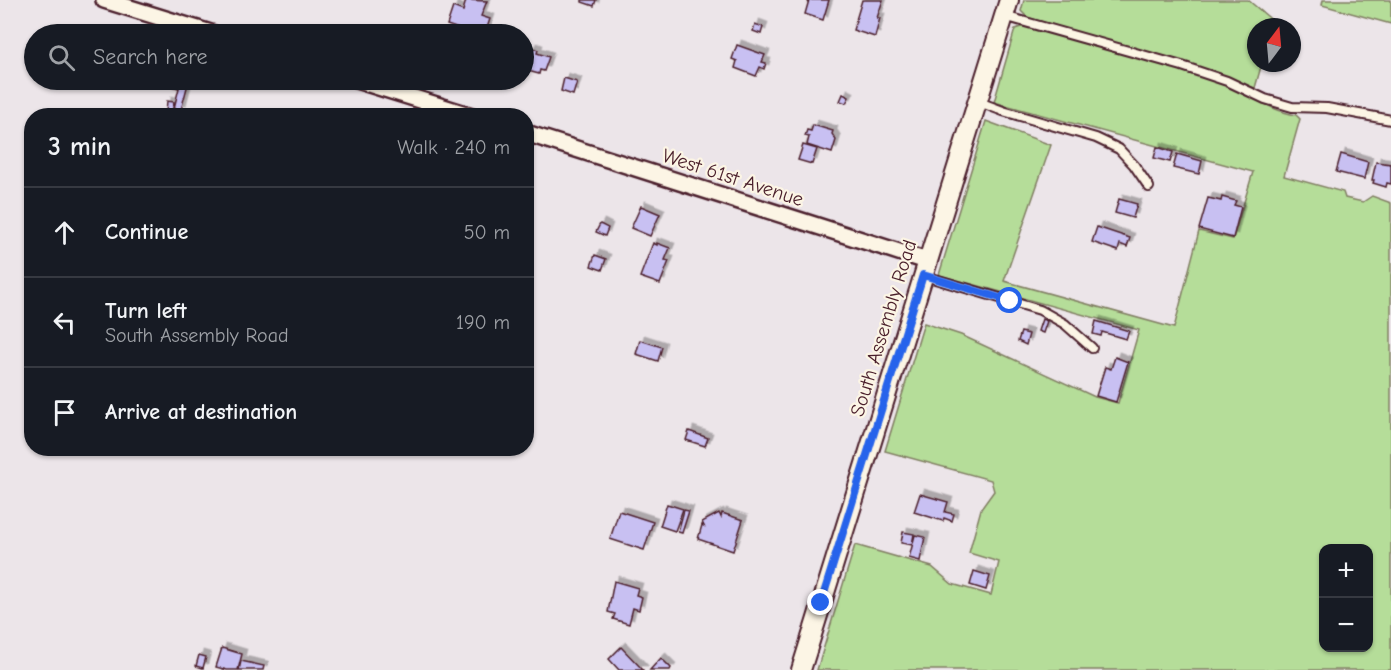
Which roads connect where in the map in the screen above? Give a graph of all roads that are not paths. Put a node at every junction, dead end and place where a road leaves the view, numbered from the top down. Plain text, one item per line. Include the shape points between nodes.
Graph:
1 (104, 0) edge
2 (1007, 8) edge
3 (182, 24) edge
4 (388, 90) edge
5 (978, 101) junction
6 (446, 108) edge
7 (1391, 120) edge
8 (534, 136) edge
9 (1149, 188) dead end
10 (925, 268) junction
11 (1092, 348) dead end
12 (801, 670) edge

1 - 3 street
2 - 5 street, South Assembly Road
2 - 7 lane via 1227,81 1292,107 1326,108
4 - 6 street
5 - 9 lane via 1096,138 1119,149
5 - 10 street, South Assembly Road
8 - 10 street, West 61st Avenue
10 - 11 lane via 1040,310 1065,324
10 - 12 street, South Assembly Road

